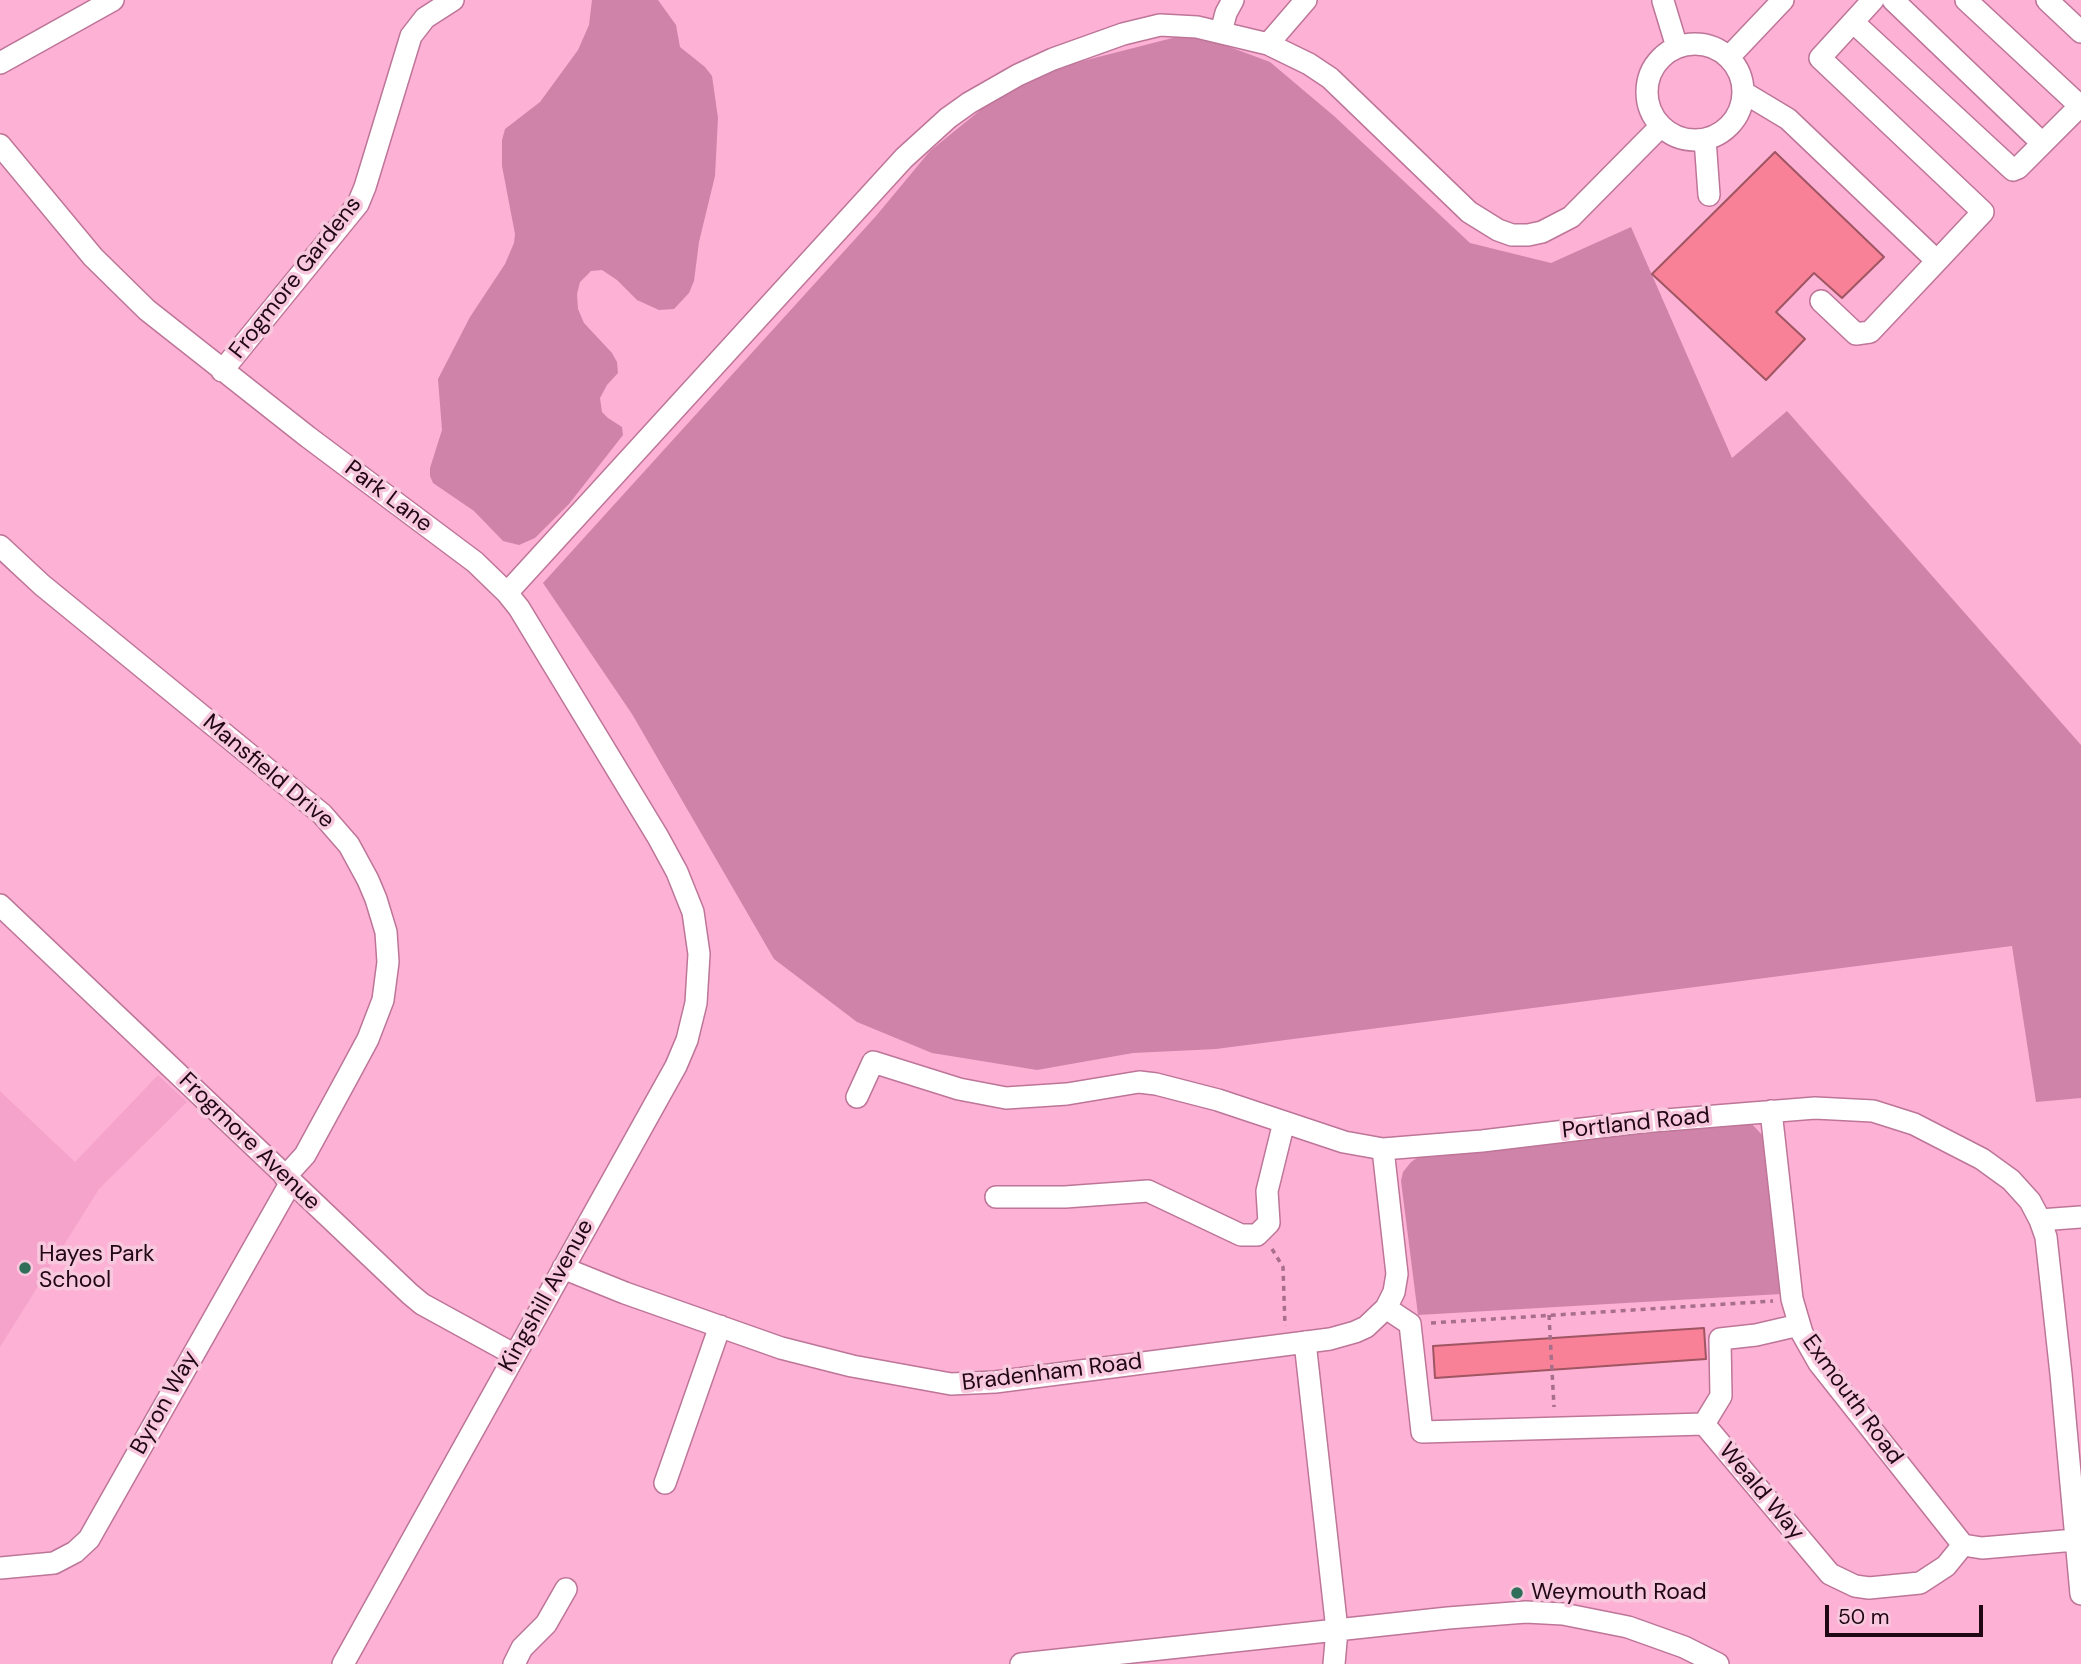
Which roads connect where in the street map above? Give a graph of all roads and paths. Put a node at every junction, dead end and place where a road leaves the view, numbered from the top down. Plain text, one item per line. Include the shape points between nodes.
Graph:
1 (113, 0) edge
2 (453, 0) edge
3 (1306, 0) edge
4 (1783, 0) edge
5 (1873, 0) edge
6 (1894, 0) edge
7 (1966, 0) edge
8 (2047, 0) edge
9 (1663, 1) edge
10 (1761, 8) edge
11 (1225, 11) edge
12 (1853, 22) junction
13 (2081, 32) edge
14 (1268, 44) junction
15 (1677, 47) junction
16 (1729, 57) junction
17 (0, 62) edge
18 (1744, 92) junction
19 (2081, 105) edge
20 (1661, 126) junction
21 (1705, 139) junction
22 (1, 142) edge
23 (2042, 143) junction
24 (1709, 195) dead end
25 (1937, 261) junction
26 (1821, 301) dead end
27 (222, 371) junction
28 (0, 546) edge
29 (507, 593) junction
30 (0, 905) edge
31 (693, 912) joint
32 (856, 1097) dead end
33 (1771, 1111) junction
34 (1284, 1122) junction
35 (1383, 1149) junction
36 (288, 1179) junction
37 (996, 1197) dead end
38 (2081, 1217) edge
39 (2040, 1220) junction
40 (1262, 1232) junction
41 (563, 1268) junction
42 (1792, 1300) junction
43 (1386, 1308) junction
44 (1549, 1315) junction
45 (1410, 1324) junction
46 (1799, 1325) junction
47 (720, 1326) junction
48 (1295, 1343) junction
49 (515, 1355) junction
50 (2071, 1373) edge
51 (1704, 1424) junction
52 (1556, 1428) junction
53 (665, 1483) dead end
54 (2077, 1531) edge
55 (1963, 1545) junction
56 (0, 1567) edge
57 (566, 1589) dead end
58 (2081, 1594) edge
59 (1336, 1630) junction
60 (1062, 1662) edge
61 (343, 1664) edge
62 (514, 1664) edge
63 (1021, 1664) edge
64 (1334, 1664) edge
65 (1718, 1664) edge

1 - 17 street
2 - 27 street, Frogmore Gardens via 415,29 358,204
3 - 14 street
4 - 10 street
5 - 12 street
6 - 23 street
7 - 19 street
8 - 13 street
9 - 15 street
10 - 16 street
11 - 14 street
11 - 29 street via 1123,34 1053,59 948,118 864,201
12 - 23 street via 2005,165 2013,170
12 - 25 street via 1820,58 1983,212
14 - 20 street via 1330,78 1469,212 1512,235 1542,232 1570,217
15 - 16 street via 1710,45
15 - 20 street via 1661,57 1647,82 1647,102
16 - 18 street via 1740,73
18 - 21 street via 1728,127
18 - 25 street via 1788,119
19 - 23 street
20 - 21 street via 1682,138
21 - 24 street
22 - 27 street, Park Lane via 62,222 118,283
25 - 26 street via 1870,332 1856,334
27 - 29 street, Park Lane via 475,562
28 - 36 street, Mansfield Drive via 307,801 344,838 368,880 386,932 383,1000 368,1039
29 - 31 street, Park Lane via 658,837
30 - 36 street, Frogmore Avenue
31 - 41 street, Kingshill Avenue via 699,976 687,1040
32 - 34 street, Portland Road via 873,1062 959,1089 1006,1098 1067,1094 1123,1083 1156,1084
33 - 35 street, Portland Road
33 - 39 street, Portland Road via 1857,1108 1914,1124 1982,1159 2011,1180
33 - 42 street, Exmouth Road
34 - 35 street, Portland Road via 1343,1142
34 - 40 street via 1267,1191 1269,1223
35 - 43 street via 1397,1274
36 - 49 street, Frogmore Avenue via 416,1299
36 - 56 street, Byron Way via 89,1539 54,1563
37 - 40 street via 1148,1191 1241,1235
38 - 39 street
39 - 50 street, Portland Road
40 - 48 path via 1283,1267
41 - 47 street, Bradenham Road
41 - 49 street, Kingshill Avenue
42 - 44 path
42 - 46 street, Exmouth Road
43 - 45 street
43 - 48 street, Bradenham Road via 1355,1332
44 - 45 path
44 - 52 path
45 - 52 street, Weald Way via 1422,1432
46 - 51 street via 1720,1339 1721,1396
46 - 55 street, Exmouth Road via 1819,1363
47 - 48 street, Bradenham Road via 852,1366 951,1384
47 - 53 street
48 - 59 street
49 - 61 street, Kingshill Avenue
50 - 54 street, Portland Road
51 - 52 street, Weald Way
51 - 55 street, Weald Way via 1830,1574 1841,1580 1869,1588 1920,1583 1946,1566
54 - 55 street via 1982,1548
54 - 58 street, Portland Road
57 - 62 street via 546,1624 522,1648
59 - 60 street
59 - 64 street
59 - 65 street via 1480,1615 1563,1614 1655,1635
60 - 63 street

